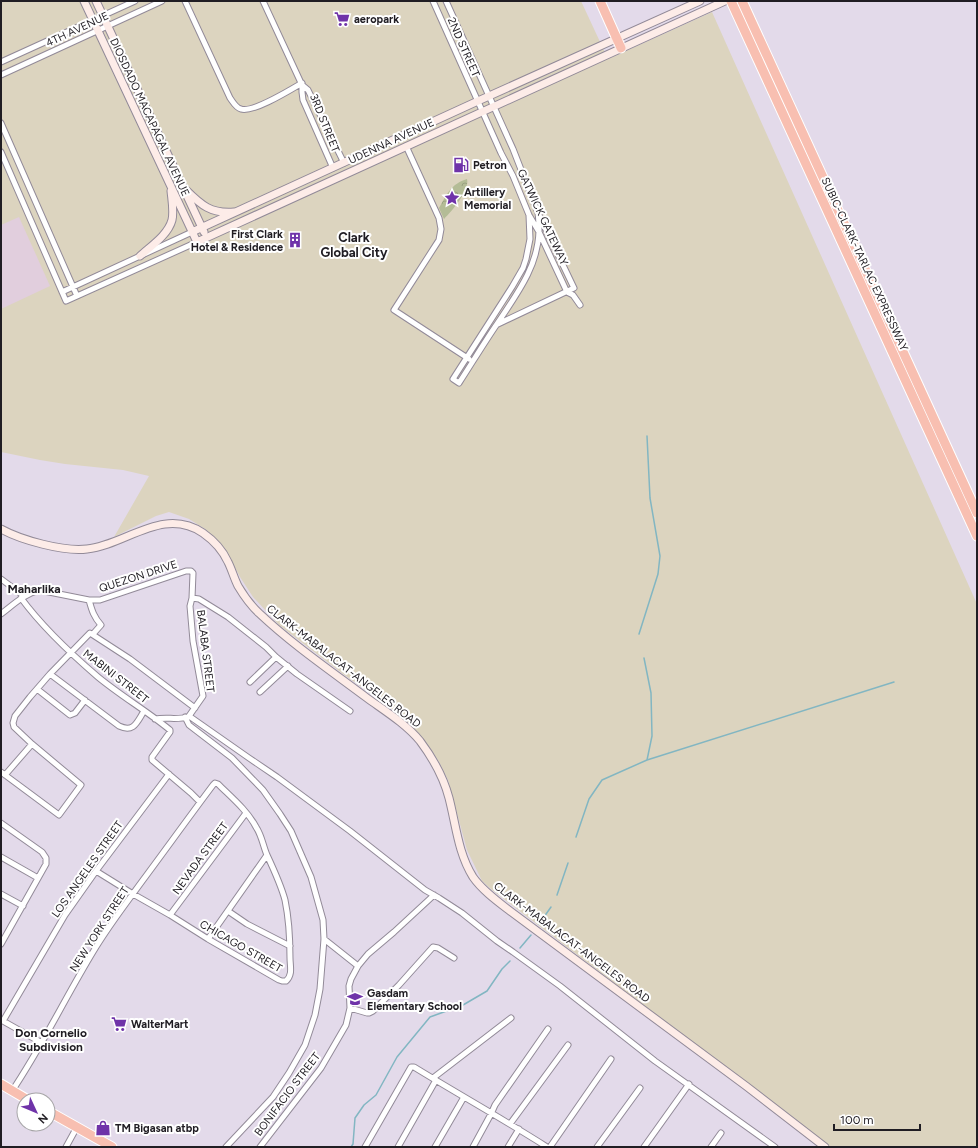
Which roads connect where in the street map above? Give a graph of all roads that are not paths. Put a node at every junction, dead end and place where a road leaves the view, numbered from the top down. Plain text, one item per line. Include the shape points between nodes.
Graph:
1 (84, 1) edge
2 (96, 1) edge
3 (135, 1) edge
4 (162, 1) edge
5 (186, 1) edge
6 (263, 1) edge
7 (433, 1) edge
8 (446, 1) edge
9 (600, 1) edge
10 (606, 1) edge
11 (700, 1) edge
12 (726, 1) edge
13 (731, 1) edge
14 (743, 3) edge
15 (103, 16) junction
16 (93, 20) junction
17 (107, 26) junction
18 (98, 30) junction
19 (620, 37) junction
20 (624, 47) junction
21 (1, 62) edge
22 (1, 75) edge
23 (302, 84) junction
24 (490, 96) junction
25 (478, 101) junction
26 (494, 106) junction
27 (483, 111) junction
28 (1, 123) edge
29 (406, 146) junction
30 (1, 152) edge
31 (344, 163) junction
32 (333, 168) junction
33 (171, 187) junction
34 (183, 187) junction
35 (238, 212) junction
36 (538, 212) junction
37 (529, 215) junction
38 (202, 228) junction
39 (192, 232) junction
40 (539, 232) junction
41 (207, 238) junction
42 (197, 242) junction
43 (140, 256) junction
44 (523, 268) junction
45 (530, 271) junction
46 (73, 287) junction
47 (574, 288) junction
48 (62, 292) junction
49 (567, 292) junction
50 (573, 295) junction
51 (77, 296) junction
52 (580, 306) dead end
53 (496, 325) junction
54 (466, 358) junction
55 (473, 362) junction
56 (977, 513) edge
57 (1, 529) edge
58 (977, 536) edge
59 (193, 573) joint
60 (1, 579) edge
61 (22, 597) junction
62 (192, 598) junction
63 (89, 600) junction
64 (1, 614) edge
65 (93, 634) junction
66 (71, 653) junction
67 (276, 657) junction
68 (288, 666) junction
69 (50, 674) junction
70 (250, 682) dead end
71 (37, 689) junction
72 (260, 692) dead end
73 (84, 700) junction
74 (196, 708) junction
75 (144, 711) junction
76 (350, 711) dead end
77 (187, 717) junction
78 (156, 719) junction
79 (32, 744) junction
80 (3, 773) edge
81 (169, 774) junction
82 (212, 785) joint
83 (200, 802) junction
84 (246, 813) junction
85 (1, 823) edge
86 (267, 855) junction
87 (1, 857) edge
88 (96, 871) junction
89 (38, 878) junction
90 (1, 894) edge
91 (133, 894) junction
92 (434, 895) junction
93 (23, 906) junction
94 (228, 911) junction
95 (170, 915) junction
96 (2, 938) edge
97 (208, 939) junction
98 (324, 939) junction
99 (1, 944) edge
100 (290, 946) junction
101 (454, 958) dead end
102 (358, 966) junction
103 (350, 1008) junction
104 (511, 1018) dead end
105 (548, 1029) dead end
106 (42, 1043) junction
107 (568, 1045) dead end
108 (611, 1059) dead end
109 (435, 1079) junction
110 (1, 1084) edge
111 (689, 1084) junction
112 (640, 1088) dead end
113 (12, 1091) junction
114 (16, 1093) edge
115 (464, 1097) junction
116 (491, 1114) junction
117 (56, 1115) edge
118 (510, 1124) junction
119 (77, 1127) junction
120 (519, 1129) junction
121 (721, 1133) dead end
122 (66, 1147) edge
123 (112, 1147) edge
124 (226, 1147) edge
125 (260, 1147) edge
126 (365, 1147) edge
127 (398, 1147) edge
128 (435, 1147) edge
129 (473, 1147) edge
130 (508, 1147) edge
131 (548, 1147) edge
132 (597, 1147) edge
133 (644, 1147) edge
134 (711, 1147) edge
135 (775, 1147) edge
136 (825, 1147) edge

1 - 16 main road, DIOSDADO MACAPAGAL AVENUE
2 - 15 main road, DIOSDADO MACAPAGAL AVENUE
3 - 15 street, 4TH AVENUE
4 - 17 street, 4TH AVENUE
5 - 23 street via 230,98 237,107 246,110 254,108
6 - 23 street, 3RD STREET
7 - 25 street, 2ND STREET
8 - 24 street, 2ND STREET
9 - 19 highway
10 - 19 highway
11 - 19 main road, UDENNA AVENUE
12 - 20 main road, UDENNA AVENUE
13 - 58 highway, SUBIC-CLARK-TARLAC EXPRESSWAY
14 - 56 highway, SUBIC-CLARK-TARLAC EXPRESSWAY
15 - 16 street, 4TH AVENUE
15 - 17 main road, DIOSDADO MACAPAGAL AVENUE
16 - 18 main road, DIOSDADO MACAPAGAL AVENUE
16 - 21 street, 4TH AVENUE
17 - 18 street, 4TH AVENUE
17 - 34 main road, DIOSDADO MACAPAGAL AVENUE
18 - 22 street, 4TH AVENUE
18 - 33 main road, DIOSDADO MACAPAGAL AVENUE
19 - 20 highway
19 - 24 main road, UDENNA AVENUE
20 - 26 main road, UDENNA AVENUE
23 - 31 street, 3RD STREET via 308,90
23 - 32 street, 3RD STREET via 303,100
24 - 25 main road, UDENNA AVENUE
24 - 26 street, GATWICK GATEWAY
25 - 27 street, GATWICK GATEWAY
25 - 31 main road, UDENNA AVENUE
26 - 27 main road, UDENNA AVENUE
26 - 36 street, GATWICK GATEWAY
27 - 29 main road, UDENNA AVENUE
27 - 37 street, GATWICK GATEWAY
28 - 46 street
29 - 41 main road, UDENNA AVENUE
29 - 54 street via 442,229 439,240 394,310
30 - 48 street
31 - 32 main road, UDENNA AVENUE
32 - 35 main road, UDENNA AVENUE
33 - 39 main road, DIOSDADO MACAPAGAL AVENUE
33 - 43 main road via 170,226 161,238
34 - 35 main road via 207,208 221,212
34 - 38 main road, DIOSDADO MACAPAGAL AVENUE
35 - 38 main road, UDENNA AVENUE
36 - 40 street
36 - 47 street, GATWICK GATEWAY
37 - 40 street, GATWICK GATEWAY
37 - 44 street via 530,240
38 - 39 main road, UDENNA AVENUE
38 - 41 main road, DIOSDADO MACAPAGAL AVENUE
39 - 42 main road, DIOSDADO MACAPAGAL AVENUE
39 - 43 street, UDENNA AVENUE
40 - 45 street
40 - 49 street, GATWICK GATEWAY
41 - 42 main road, UDENNA AVENUE
42 - 51 street, UDENNA AVENUE
43 - 46 street, UDENNA AVENUE
44 - 45 street
44 - 54 street
45 - 53 street
46 - 48 street, UDENNA AVENUE
46 - 51 street
47 - 49 street
47 - 50 street
48 - 51 street, UDENNA AVENUE via 66,301
49 - 50 street
49 - 53 street
50 - 52 street
53 - 55 street
54 - 55 street
54 - 55 street via 453,379 459,383
57 - 136 main road, CLARK-MABALACAT-ANGELES ROAD via 32,540 74,550 106,545 159,525 191,526 204,533 222,551 237,584 258,612 420,741 438,769 449,797 460,848 466,862 474,878 485,890
59 - 62 street, BALABA STREET
59 - 63 street, QUEZON DRIVE via 191,570 186,571 100,600
60 - 61 street, MABINI STREET
61 - 63 street, QUEZON DRIVE via 39,590
61 - 64 street, QUEZON DRIVE
61 - 66 street, MABINI STREET via 44,627
62 - 67 street via 199,599 228,617
62 - 74 street, BALABA STREET via 190,606 193,641 203,696
63 - 65 street via 92,613 101,625
65 - 66 street via 90,633
65 - 74 street
66 - 69 street
66 - 75 street, MABINI STREET via 99,678
67 - 68 street
67 - 70 street
68 - 72 street
68 - 76 street
69 - 71 street
69 - 73 street
71 - 73 street via 70,715 75,714
71 - 79 street via 15,716 13,723
73 - 75 street via 124,728 135,725
74 - 77 street, BALABA STREET
75 - 78 street, MABINI STREET
77 - 78 street
77 - 92 street via 278,776
77 - 98 street via 189,725 232,758 263,790 291,831 311,877 323,920
78 - 81 street, MABINI STREET via 170,732 152,760
79 - 80 street
79 - 80 street via 80,785 59,815
81 - 83 street
81 - 88 street, LOS ANGELES STREET
82 - 83 street, NEW YORK STREET
82 - 84 street, CHICAGO STREET via 218,784
83 - 91 street, NEW YORK STREET
84 - 86 street, CHICAGO STREET via 263,839
84 - 95 street, NEVADA STREET
85 - 89 street via 42,852 46,864
86 - 94 street
86 - 100 street, CHICAGO STREET via 284,900
87 - 89 street
88 - 91 street, CHICAGO STREET
88 - 106 street, LOS ANGELES STREET via 65,915 3,1021
89 - 93 street
90 - 93 street
91 - 95 street, CHICAGO STREET
91 - 106 street, NEW YORK STREET via 97,946
92 - 102 street, BONIFACIO STREET
92 - 111 street via 462,913 655,1061
93 - 96 street
94 - 97 street
94 - 100 street
95 - 97 street, CHICAGO STREET
96 - 99 street
97 - 100 street, CHICAGO STREET via 282,981 288,979 290,974
98 - 102 street
98 - 124 street via 318,1002 305,1044 274,1097
101 - 103 street via 433,947 373,1011 367,1013
102 - 103 street, BONIFACIO STREET via 349,986
103 - 125 street, BONIFACIO STREET via 346,1025 321,1068
104 - 109 street
105 - 116 street
106 - 113 street, NEW YORK STREET
107 - 118 street
108 - 131 street
109 - 115 street
109 - 126 street via 411,1067
109 - 127 street
110 - 113 highway
111 - 133 street
111 - 135 street
112 - 132 street
113 - 114 highway
115 - 116 street
115 - 128 street
116 - 118 street
116 - 129 street
117 - 119 highway
118 - 120 street
119 - 122 street
119 - 123 highway
120 - 130 street
120 - 131 street
121 - 134 street

